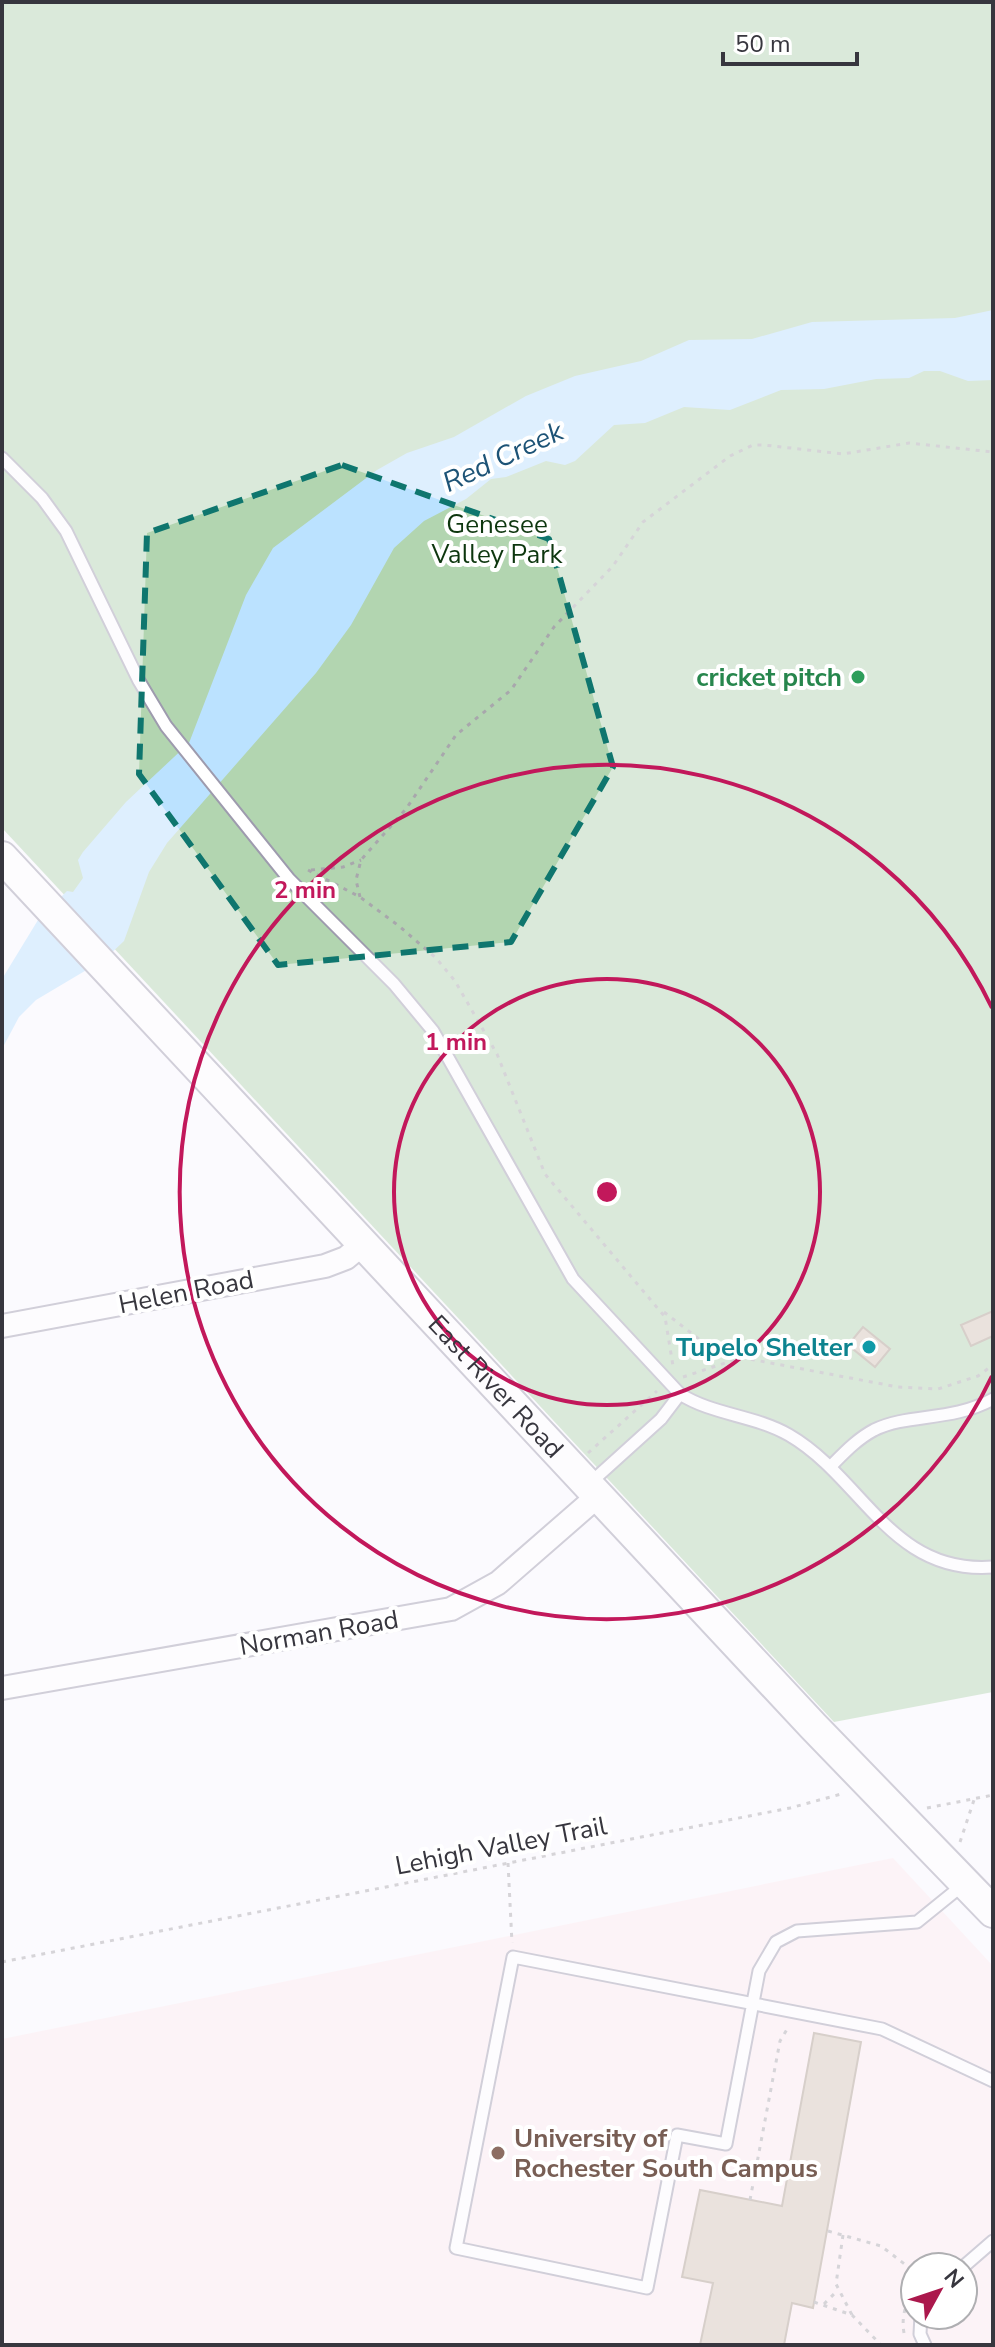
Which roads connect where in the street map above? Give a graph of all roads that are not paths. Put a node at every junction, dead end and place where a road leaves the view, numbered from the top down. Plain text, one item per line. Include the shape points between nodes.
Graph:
1 (2, 458) edge
2 (2, 857) edge
3 (364, 1243) junction
4 (2, 1326) edge
5 (680, 1394) junction
6 (993, 1399) edge
7 (831, 1466) junction
8 (594, 1490) junction
9 (993, 1567) edge
10 (2, 1688) edge
11 (957, 1875) junction
12 (993, 1912) edge
13 (754, 2003) junction
14 (993, 2081) edge

1 - 5 lane via 66,531 139,681 174,738 289,879 394,984 433,1031 573,1279
2 - 3 street, East River Road
3 - 4 street, Helen Road via 325,1266
3 - 8 street, East River Road
5 - 7 lane via 787,1434
5 - 8 lane
6 - 7 lane via 962,1414 875,1430
7 - 9 lane via 900,1540 958,1566
8 - 10 street, Norman Road via 498,1583 451,1609
8 - 11 street, East River Road
11 - 12 street, East River Road
11 - 13 lane via 917,1922 797,1931 776,1942 759,1971
13 - 13 lane via 726,2144 677,2135 647,2288 456,2248 513,1957
13 - 14 lane via 882,2029

